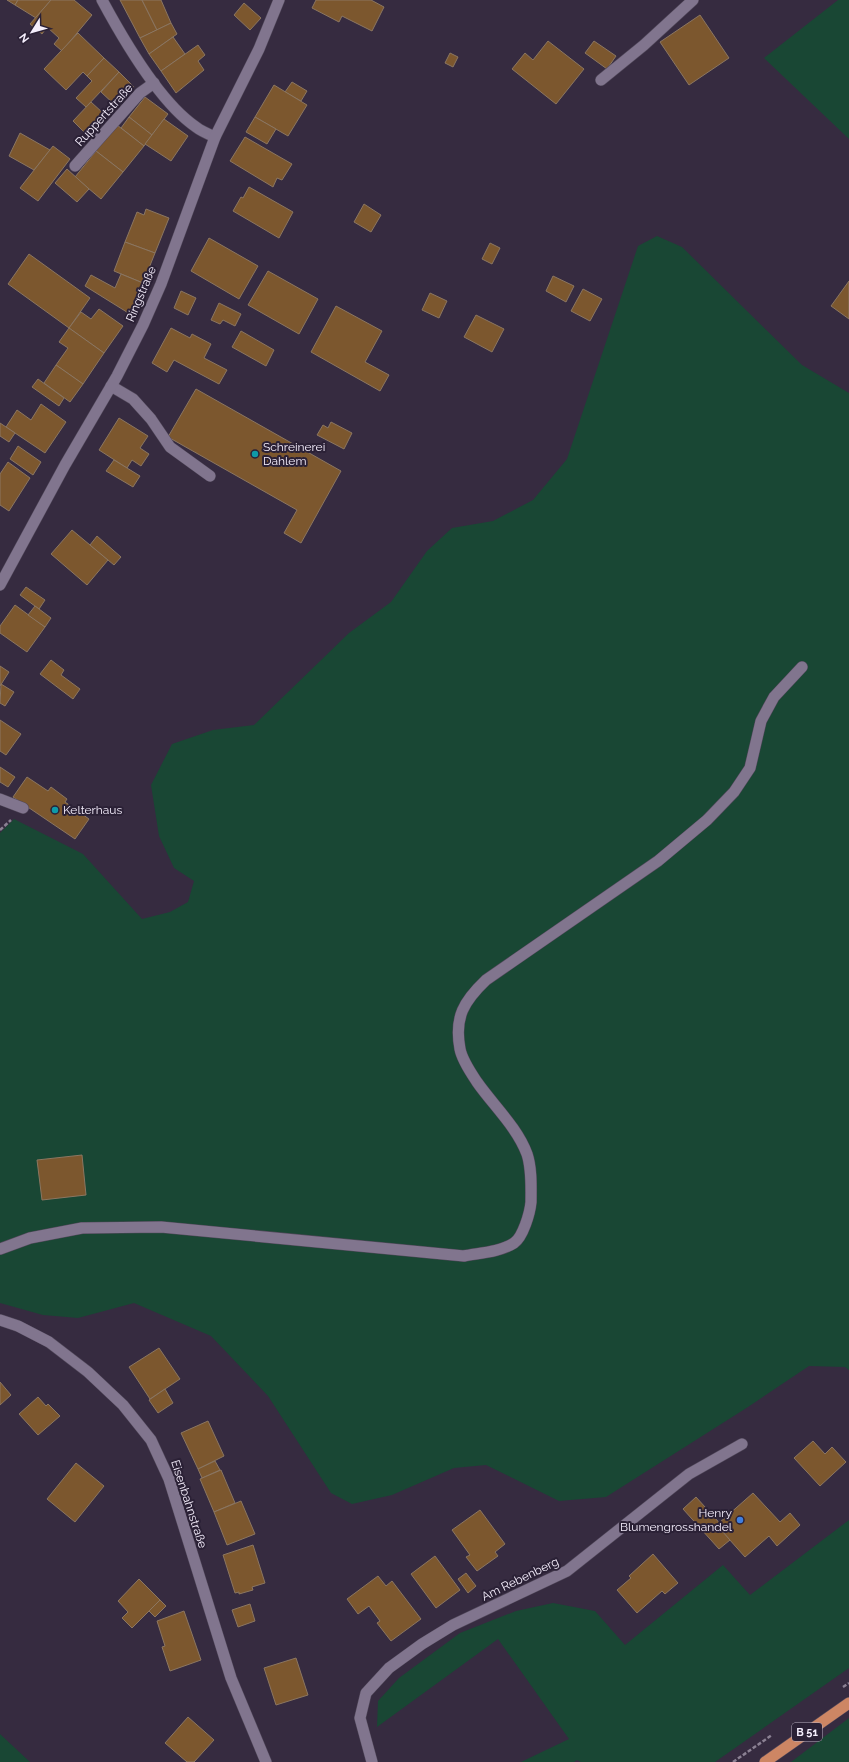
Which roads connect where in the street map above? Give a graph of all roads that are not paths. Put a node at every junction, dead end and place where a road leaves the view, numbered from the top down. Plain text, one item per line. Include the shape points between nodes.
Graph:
1 (102, 0) edge
2 (279, 0) edge
3 (693, 0) edge
4 (601, 80) dead end
5 (154, 83) junction
6 (214, 137) junction
7 (75, 166) dead end
8 (111, 386) junction
9 (210, 476) dead end
10 (0, 585) edge
11 (802, 667) dead end
12 (0, 799) edge
13 (23, 808) dead end
14 (0, 1249) edge
15 (0, 1320) edge
16 (742, 1444) dead end
17 (849, 1703) edge
18 (266, 1762) edge
19 (372, 1762) edge
20 (765, 1762) edge

1 - 5 street
2 - 6 street, Ringstraße via 259,49
3 - 4 street
5 - 6 street via 196,128
5 - 7 street, Ruppertstraße via 140,93
6 - 8 street, Ringstraße via 161,284
8 - 9 street via 133,399 151,419 170,447
8 - 10 street, Ringstraße
11 - 14 street via 774,697 761,721 750,768 734,792 707,820 658,861 486,980 471,994 462,1011 458,1028 460,1051 488,1098 513,1128 527,1154 531,1208 525,1228 514,1243 496,1250 464,1256 161,1228 82,1228 30,1238
12 - 13 street
15 - 18 street, Eisenbahnstraße via 49,1342 88,1372 123,1405 151,1440 169,1478 231,1678
16 - 19 street, Am Rebenberg via 689,1474 567,1571 453,1625 389,1668 366,1693 360,1718
17 - 20 main road, B 51

